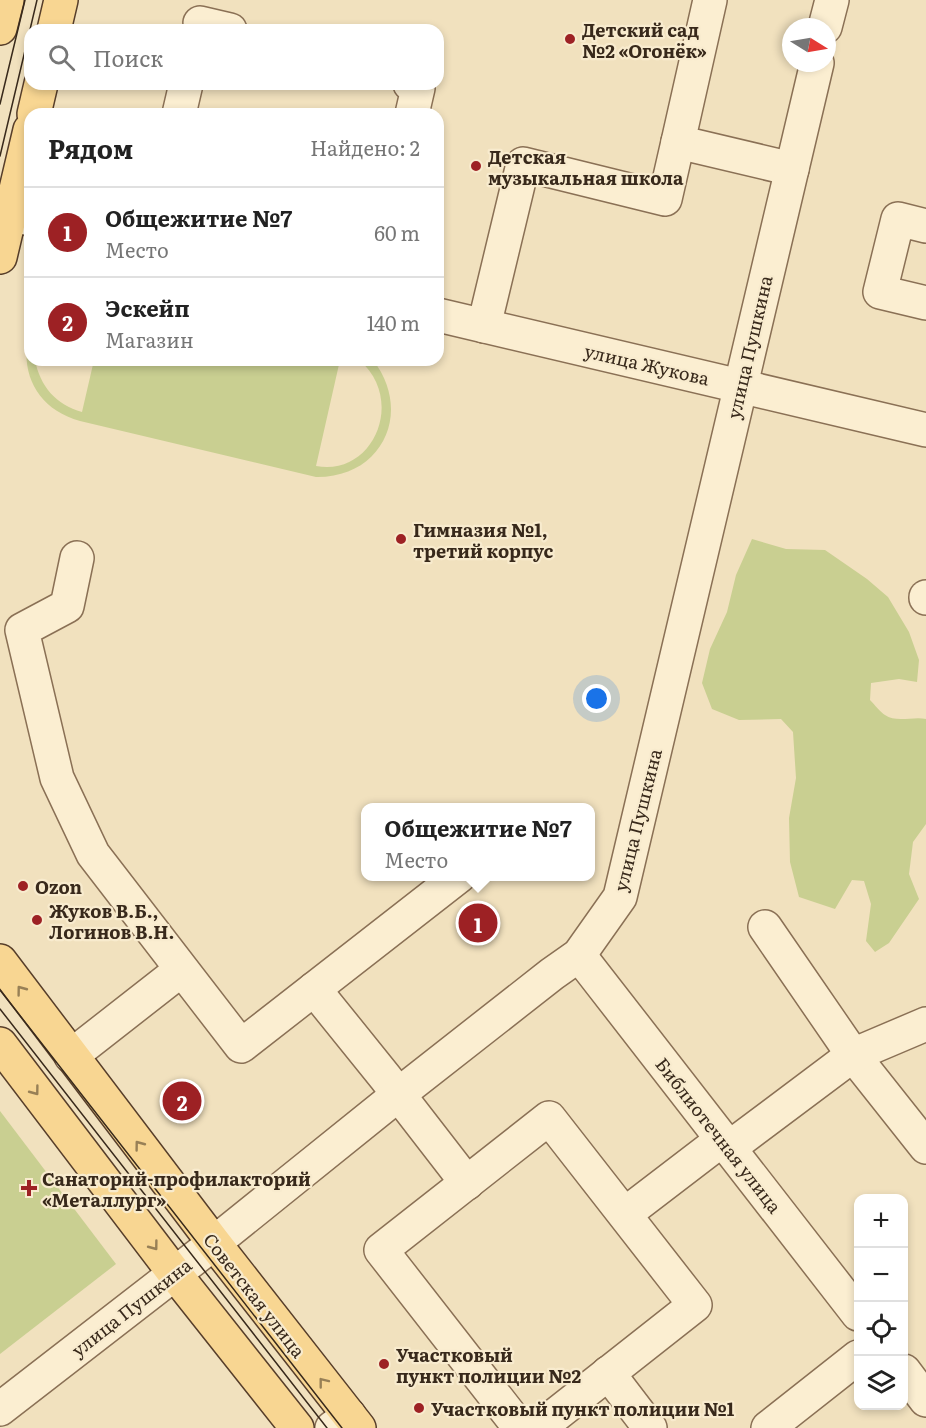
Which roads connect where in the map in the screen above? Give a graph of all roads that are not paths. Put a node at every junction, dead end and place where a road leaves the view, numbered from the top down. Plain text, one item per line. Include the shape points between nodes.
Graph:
1 (7, 0) edge
2 (61, 0) edge
3 (710, 0) edge
4 (832, 0) edge
5 (827, 18) edge
6 (55, 24) edge
7 (0, 28) edge
8 (815, 72) edge
9 (40, 90) edge
10 (185, 90) edge
11 (418, 90) edge
12 (35, 108) edge
13 (180, 108) edge
14 (413, 108) edge
15 (678, 142) junction
16 (24, 160) edge
17 (792, 169) junction
18 (13, 215) edge
19 (926, 226) edge
20 (0, 257) edge
21 (926, 303) edge
22 (444, 316) edge
23 (484, 326) junction
24 (740, 386) junction
25 (926, 430) edge
26 (77, 558) dead end
27 (11, 628) edge
28 (453, 881) edge
29 (765, 927) dead end
30 (579, 955) junction
31 (0, 961) edge
32 (181, 970) junction
33 (314, 989) junction
34 (926, 1024) edge
35 (0, 1044) edge
36 (854, 1055) junction
37 (71, 1056) junction
38 (399, 1094) junction
39 (726, 1143) junction
40 (926, 1147) edge
41 (467, 1183) junction
42 (625, 1214) junction
43 (214, 1243) junction
44 (175, 1274) junction
45 (854, 1309) edge
46 (854, 1360) edge
47 (608, 1373) junction
48 (908, 1377) edge
49 (926, 1400) edge
50 (0, 1409) edge
51 (347, 1424) edge
52 (297, 1428) edge
53 (520, 1428) edge
54 (539, 1428) edge
55 (650, 1428) edge
56 (768, 1428) edge

1 - 7 main road
2 - 6 main road
3 - 15 street
4 - 5 street
8 - 17 street, улица Пушкина
9 - 12 main road
10 - 13 street
11 - 14 street
15 - 17 street
15 - 23 street via 665,199 523,164
16 - 18 main road
17 - 24 street, улица Пушкина
18 - 20 main road
19 - 21 street via 898,219 880,292
22 - 23 street, улица Жукова
23 - 24 street, улица Жукова
24 - 25 street, улица Жукова
24 - 30 street, улица Пушкина via 620,897
26 - 27 street via 67,606
27 - 32 street via 57,778 93,854
28 - 33 street
29 - 36 street
30 - 38 street, улица Пушкина
30 - 39 street, Библиотечная улица
37 -> 31 main road, Советская улица
32 - 33 street via 241,1046
32 - 37 street
33 - 38 street
34 - 36 street
35 -> 44 main road
36 - 39 street
36 - 40 street
43 -> 37 main road, Советская улица
38 - 41 street
38 - 43 street, улица Пушкина
39 - 42 street
39 - 45 street, Библиотечная улица
41 - 42 street via 549,1118
41 - 53 street via 381,1250
42 - 47 street via 695,1305
43 - 44 street, улица Пушкина
51 -> 43 main road, Советская улица
44 - 50 street, улица Пушкина
44 - 52 main road
46 - 56 street
47 - 54 street
47 - 55 street
48 - 49 street

